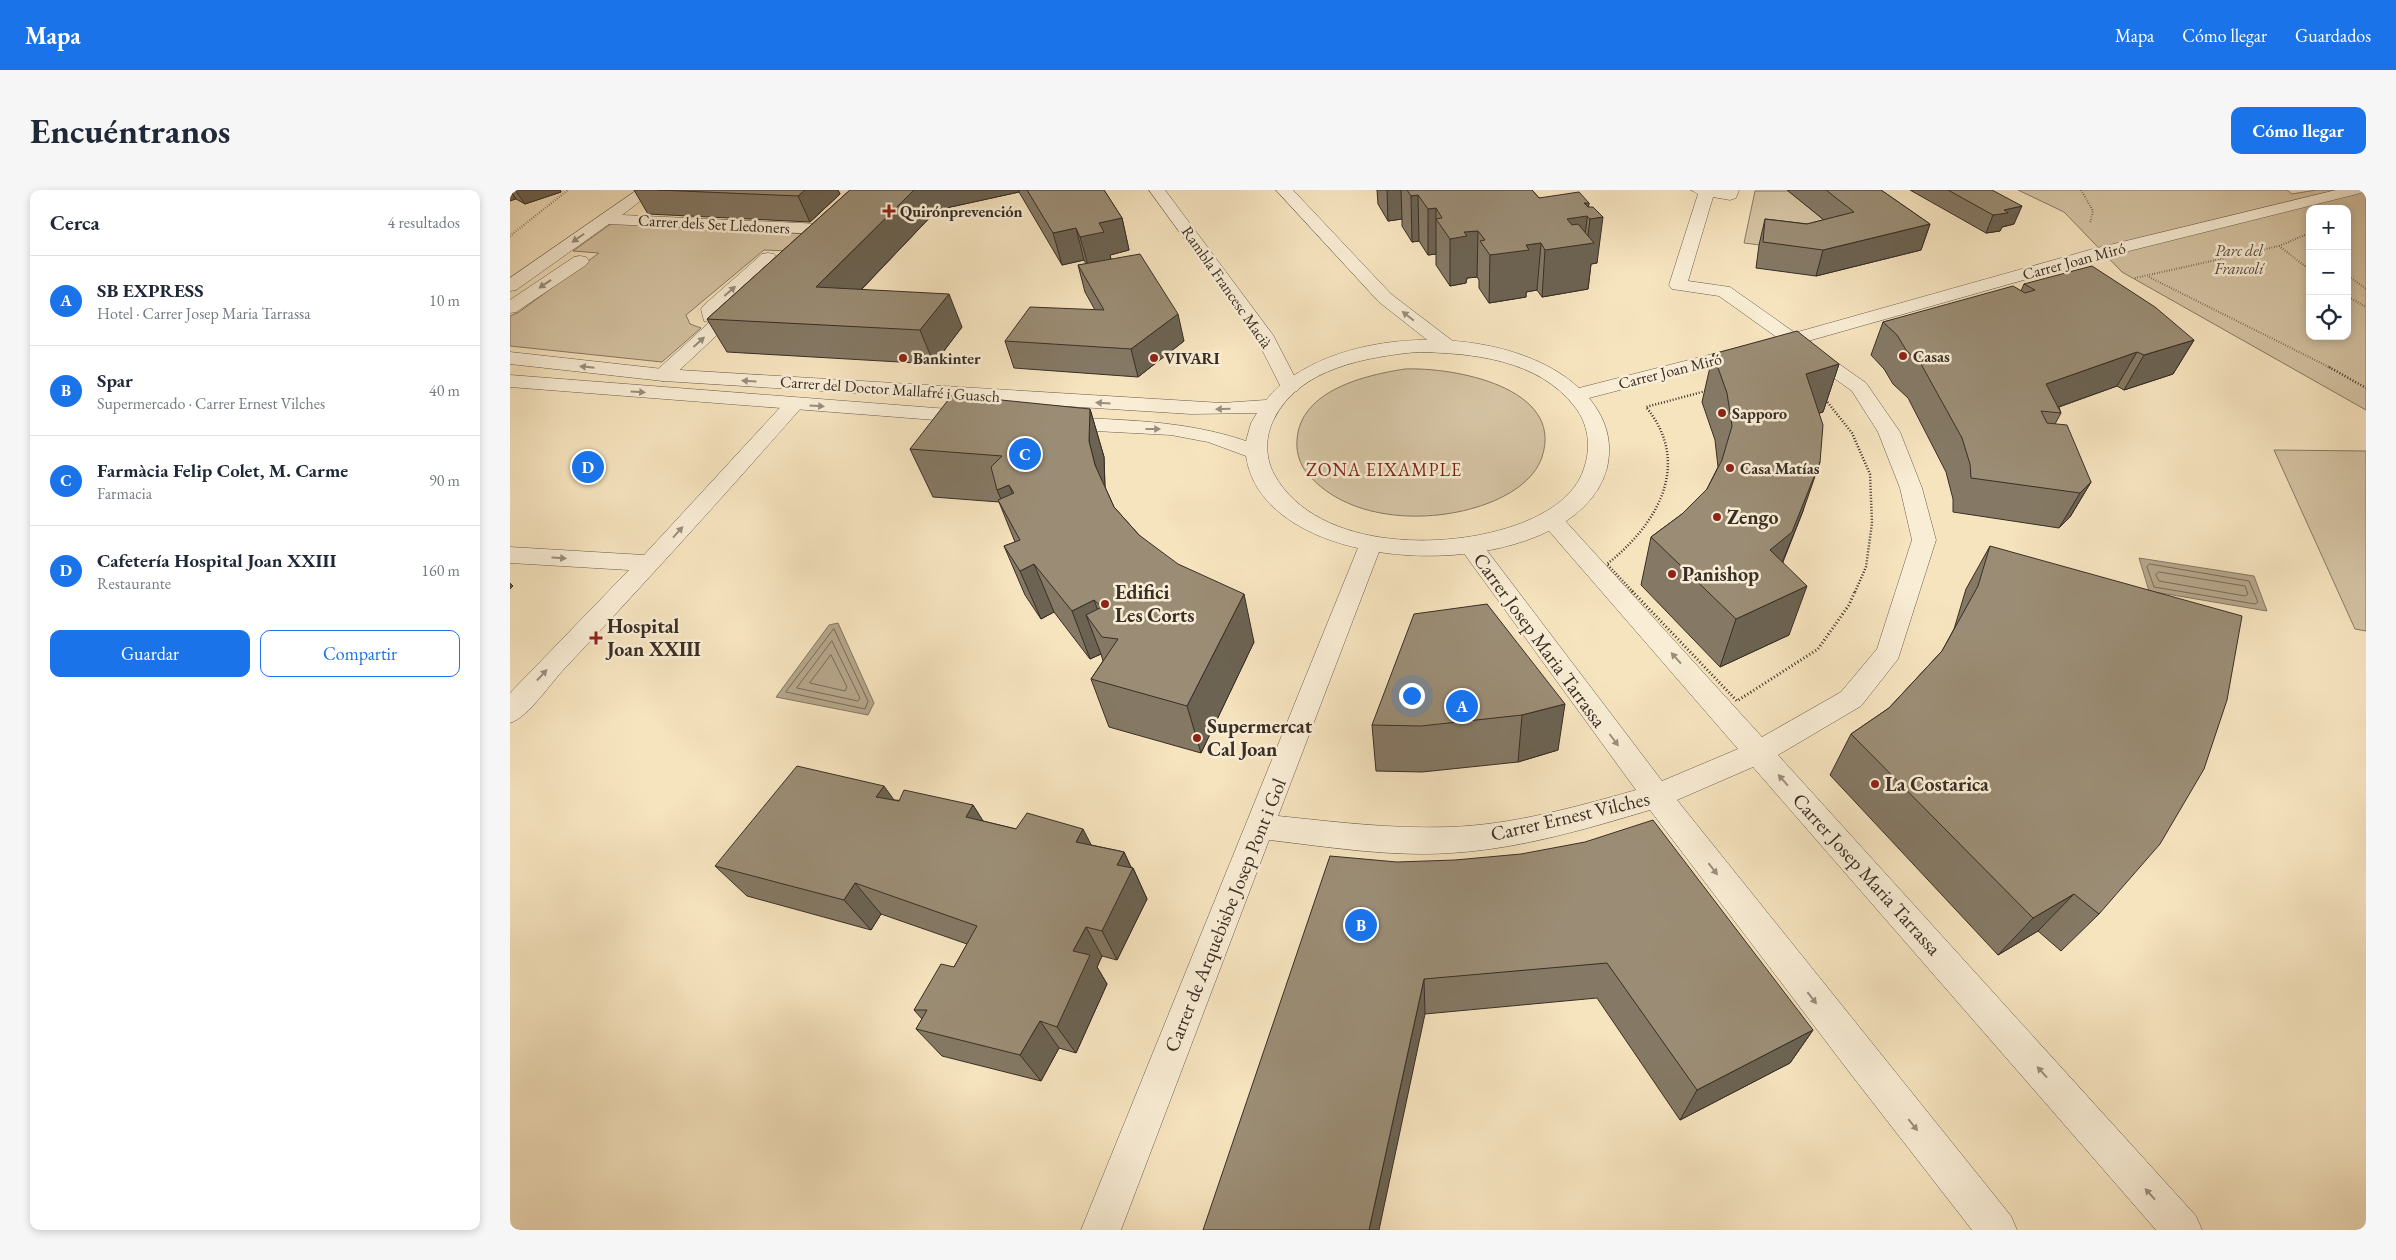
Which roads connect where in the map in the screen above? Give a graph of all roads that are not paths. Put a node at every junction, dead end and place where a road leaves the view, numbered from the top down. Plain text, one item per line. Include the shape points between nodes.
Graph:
1 (647, 190) edge
2 (1157, 190) edge
3 (1284, 190) edge
4 (1731, 190) edge
5 (2355, 190) edge
6 (1703, 191) edge
7 (836, 216) edge
8 (606, 219) junction
9 (822, 229) junction
10 (801, 248) edge
11 (768, 258) dead end
12 (580, 260) dead end
13 (787, 261) edge
14 (510, 286) edge
15 (510, 308) edge
16 (724, 319) junction
17 (1794, 339) junction
18 (1447, 346) junction
19 (510, 358) edge
20 (663, 375) junction
21 (511, 382) edge
22 (1290, 387) junction
23 (1576, 395) junction
24 (794, 404) junction
25 (1272, 406) junction
26 (993, 418) edge
27 (1040, 422) edge
28 (1257, 452) junction
29 (1551, 518) junction
30 (1370, 544) junction
31 (1471, 546) junction
32 (510, 556) edge
33 (650, 563) junction
34 (510, 712) edge
35 (1759, 752) junction
36 (1656, 796) junction
37 (1259, 826) junction
38 (1100, 1230) edge
39 (1997, 1230) edge
40 (2182, 1230) edge

1 - 8 street
2 - 22 street, Rambla Francesc Macià via 1264,334
18 -> 3 street via 1385,298
4 - 6 street via 1730,195
5 - 17 street, Carrer Joan Miró via 2099,253
6 - 17 street via 1678,284 1724,291
7 - 9 street
8 - 9 street, Carrer dels Set Lledoners
8 -> 14 street
9 - 10 street
16 -> 11 street via 711,317 710,309
12 -> 15 street
13 - 16 street
20 -> 16 street
17 - 23 street, Carrer Joan Miró
17 - 35 street, Carrer Ernest Vilches via 1859,387 1889,432 1911,488 1924,540 1889,652 1851,699
18 - 22 street via 1394,348 1355,355 1319,369
18 - 23 street via 1510,358 1554,378
20 -> 19 street, Carrer del Doctor Mallafré i Guasch
25 -> 20 street, Carrer del Doctor Mallafré i Guasch via 1191,408
21 -> 24 street, Carrer del Doctor Mallafré i Guasch
22 - 25 street
23 - 29 street via 1588,410 1597,430 1598,460 1593,476 1579,496
24 -> 26 street, Carrer del Doctor Mallafré i Guasch
33 -> 24 street
25 - 28 street via 1259,431
27 -> 28 street via 1171,429 1213,437
28 - 30 street via 1265,480 1289,508 1329,531
29 - 31 street via 1514,535
35 -> 29 street, Carrer Josep Maria Tarrassa
30 - 31 street via 1435,550
30 - 37 street, Carrer de Arquebisbe Josep Pont i Gol
31 -> 36 street, Carrer Josep Maria Tarrassa
32 -> 33 street
34 -> 33 street
35 - 36 street, Carrer Ernest Vilches
40 -> 35 street, Carrer Josep Maria Tarrassa
36 - 37 street, Carrer Ernest Vilches via 1590,816 1519,831 1451,840 1382,840
36 -> 39 street, Carrer Josep Maria Tarrassa
37 - 38 street, Carrer de Arquebisbe Josep Pont i Gol

